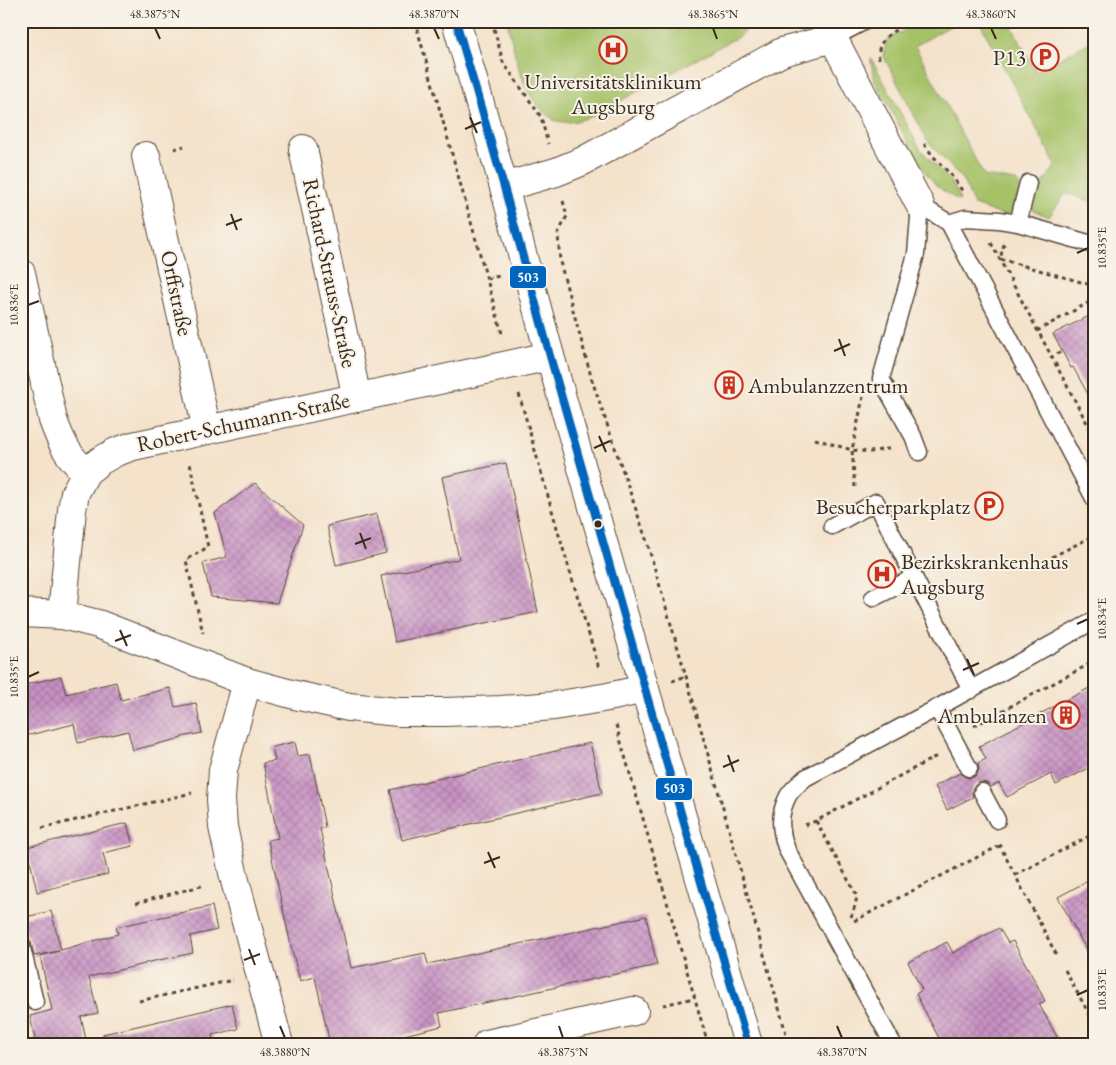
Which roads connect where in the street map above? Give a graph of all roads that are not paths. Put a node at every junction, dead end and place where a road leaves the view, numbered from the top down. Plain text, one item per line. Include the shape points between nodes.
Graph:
1 (456, 21) edge
2 (866, 21) edge
3 (829, 30) edge
4 (303, 149) dead end
5 (146, 156) dead end
6 (1028, 184) dead end
7 (504, 186) junction
8 (920, 205) junction
9 (949, 223) junction
10 (1014, 223) junction
11 (1095, 246) edge
12 (21, 273) edge
13 (550, 356) junction
14 (357, 398) junction
15 (195, 432) junction
16 (919, 452) dead end
17 (86, 472) junction
18 (1095, 500) edge
19 (832, 526) dead end
20 (913, 578) junction
21 (873, 598) dead end
22 (21, 613) edge
23 (62, 615) junction
24 (1095, 620) edge
25 (246, 682) junction
26 (645, 689) junction
27 (971, 690) junction
28 (937, 708) junction
29 (969, 768) dead end
30 (982, 792) dead end
31 (997, 820) road end
32 (21, 944) edge
33 (35, 1002) dead end
34 (634, 1011) dead end
35 (279, 1044) edge
36 (487, 1044) edge
37 (748, 1044) edge
38 (892, 1044) edge

1 - 7 street
2 - 3 lane
3 - 7 street via 782,52 584,161
3 - 8 street
4 - 14 street, Richard-Strauss-Straße
5 - 15 street, Orffstraße
6 - 10 lane
7 - 13 street
8 - 9 lane
8 - 16 lane via 916,254 882,379
9 - 10 lane via 971,218
9 - 18 lane
10 - 11 lane
12 - 17 street via 58,436 76,464
13 - 14 street, Robert-Schumann-Straße
13 - 26 street
14 - 15 street, Robert-Schumann-Straße
15 - 17 street, Robert-Schumann-Straße via 116,452
17 - 23 street, Robert-Schumann-Straße via 75,492
19 - 20 lane via 876,502
20 - 21 lane
20 - 27 lane
22 - 23 street
23 - 25 street via 98,624
24 - 27 lane
25 - 26 street via 349,707 398,712 554,706
25 - 35 street via 223,770 223,827
26 - 37 street
27 - 28 lane
28 - 29 lane
28 - 38 lane via 805,778 789,794 782,813 781,833 787,850
30 - 31 lane
32 - 33 lane
34 - 36 street

